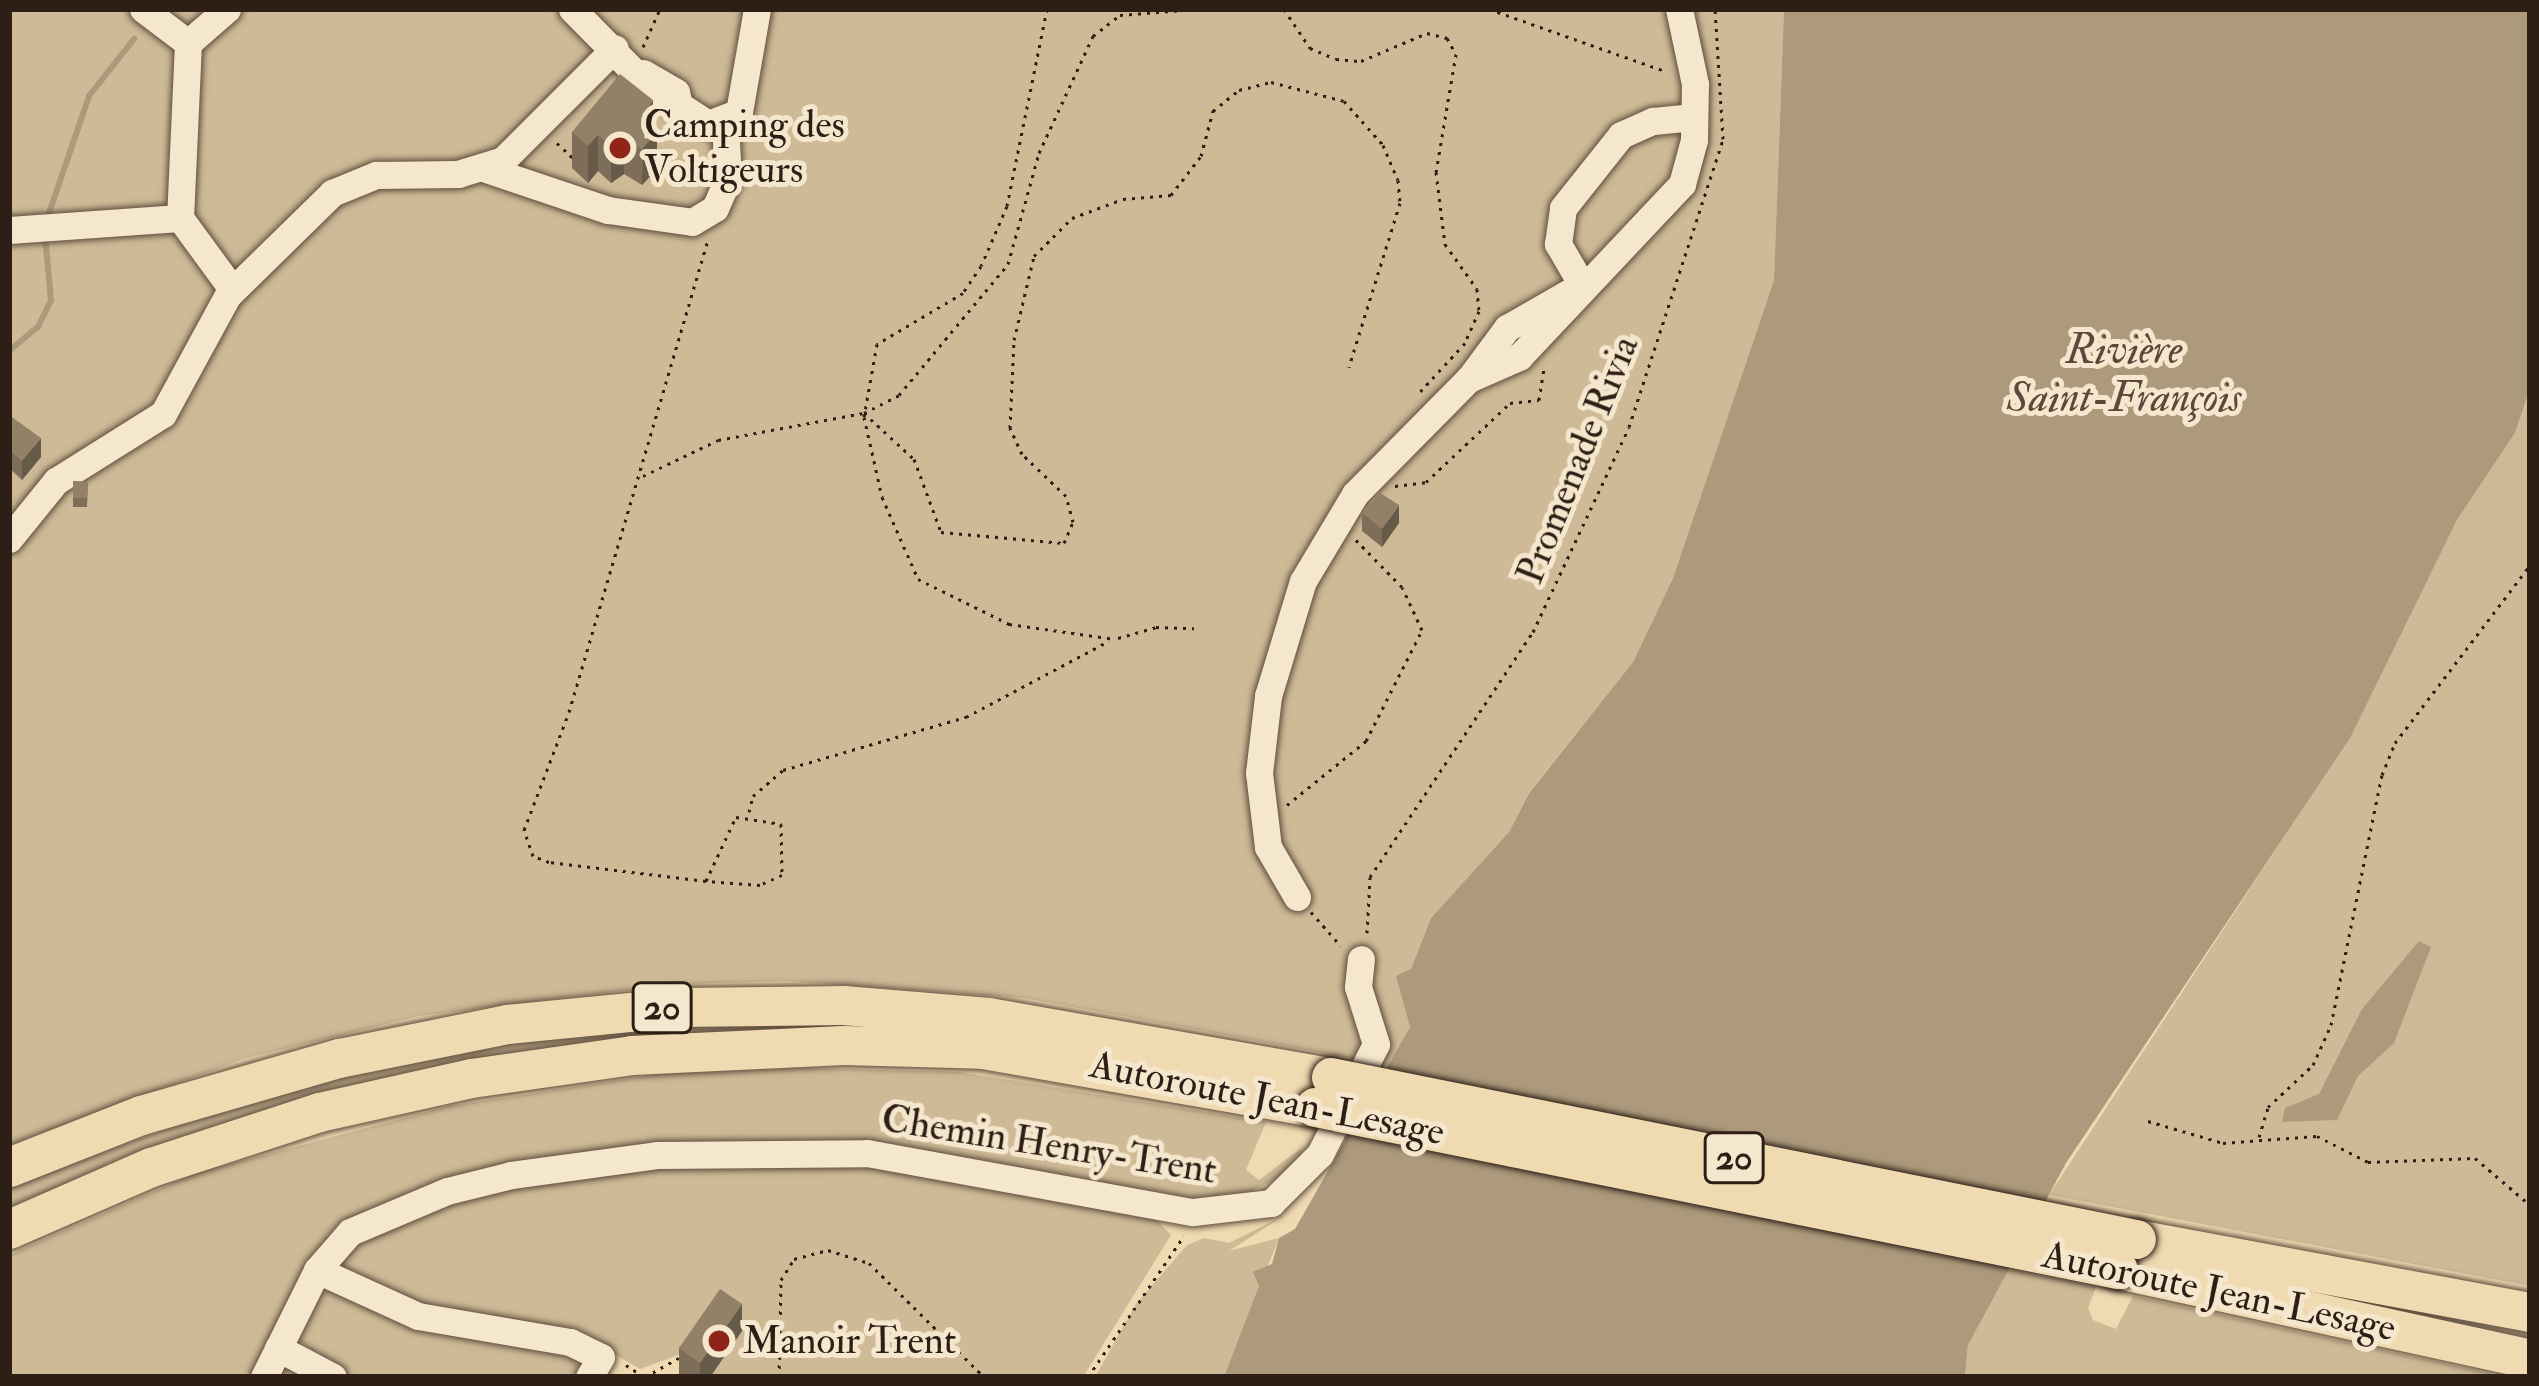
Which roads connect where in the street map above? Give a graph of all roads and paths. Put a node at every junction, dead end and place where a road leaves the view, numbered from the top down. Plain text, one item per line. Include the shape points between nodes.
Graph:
1 (143, 9) edge
2 (227, 9) edge
3 (572, 9) edge
4 (660, 9) edge
5 (757, 9) edge
6 (1047, 9) edge
7 (1197, 9) edge
8 (1284, 9) edge
9 (1489, 9) edge
10 (1715, 9) edge
11 (1678, 11) edge
12 (188, 43) junction
13 (629, 61) junction
14 (1695, 84) junction
15 (1694, 117) junction
16 (725, 123) junction
17 (562, 148) dead end
18 (578, 162) edge
19 (483, 168) junction
20 (709, 214) junction
21 (180, 218) junction
22 (10, 228) edge
23 (1582, 285) junction
24 (232, 289) junction
25 (1538, 340) junction
26 (1349, 367) dead end
27 (1469, 379) junction
28 (1411, 403) dead end
29 (864, 413) junction
30 (50, 449) dead end
31 (1374, 471) junction
32 (67, 474) junction
33 (641, 476) junction
34 (1335, 521) junction
35 (9, 539) edge
36 (2530, 566) edge
37 (1194, 628) dead end
38 (1115, 639) junction
39 (748, 814) junction
40 (1265, 836) junction
41 (706, 881) junction
42 (1303, 903) joint
43 (1361, 959) junction
44 (1323, 1092) junction
45 (2148, 1121) dead end
46 (2259, 1137) junction
47 (9, 1167) edge
48 (2530, 1205) edge
49 (1193, 1212) junction
50 (9, 1229) edge
51 (2127, 1254) junction
52 (317, 1270) junction
53 (2530, 1312) edge
54 (278, 1348) junction
55 (687, 1350) edge
56 (2530, 1359) edge
57 (264, 1377) edge
58 (333, 1377) edge
59 (589, 1377) edge
60 (645, 1377) edge
61 (779, 1377) edge
62 (984, 1377) edge
63 (1088, 1377) edge

1 - 12 lane
2 - 12 lane
3 - 13 lane
4 - 13 path via 650,40
5 - 16 lane via 743,104
6 - 29 path via 1006,206 981,266 941,308 877,344
7 - 29 path via 1120,15 1093,36 1040,153 1008,264 931,363
8 - 28 path via 1310,48 1336,59 1361,61 1426,33 1447,38 1456,54 1436,172 1445,244 1477,289 1479,311 1466,343
9 - 14 path via 1621,50
10 - 43 path, Promenade Rivia via 1724,117 1719,154 1623,441 1533,632 1370,877
11 - 14 lane
12 - 21 lane
13 - 16 lane via 658,95 702,122
13 - 19 lane via 523,147
14 - 15 lane
15 - 23 lane via 1689,163 1668,207
15 - 23 lane via 1621,135 1563,208 1558,244
16 - 20 lane via 728,179
17 - 18 path
19 - 20 lane via 664,222
19 - 24 lane via 387,173 342,186
20 - 33 path via 706,250
21 - 22 lane
21 - 24 lane
23 - 25 lane
23 - 27 lane via 1507,328
24 - 32 lane via 180,392
25 - 27 lane
25 - 31 path via 1540,400 1510,403 1412,488
26 - 29 path via 1400,203 1398,180 1383,145 1344,101 1271,82 1238,90 1213,111 1201,156 1172,195 1123,199 1072,218 1034,256 1014,340 1010,428 1022,454 1066,496 1073,522 1064,543 941,532 914,459
27 - 31 lane
29 - 33 path via 718,440
29 - 38 path via 882,496 918,579 1009,624
30 - 32 lane
31 - 34 lane
32 - 35 lane
33 - 41 path via 524,842 549,862
34 - 40 lane via 1292,608 1268,696 1259,772
34 - 40 path via 1402,587 1422,630 1366,741 1292,797
36 - 46 path via 2395,743 2331,1025 2313,1065 2268,1107
37 - 38 path via 1156,626
38 - 39 path via 965,717 782,770 753,796
39 - 41 path via 731,823
39 - 41 path via 782,824 782,874 760,885
40 - 42 lane
42 - 43 path
43 - 49 lane, Chemin Henry-Trent via 1358,987 1376,1043 1320,1154 1271,1203
44 - 47 highway, Autoroute Jean-Lesage / 20 via 962,1014 843,1005 665,1008 506,1024 339,1058 141,1115
44 - 50 highway, Autoroute Jean-Lesage / 20 via 982,1049 632,1055 337,1107 184,1154
44 - 51 highway, Autoroute Jean-Lesage / 20, bridge
45 - 46 path via 2223,1143
46 - 48 path via 2317,1136 2368,1162 2475,1158
49 - 52 lane, Chemin Henry-Trent via 914,1157 657,1155 446,1191 350,1232
49 - 63 path
51 - 53 highway, Autoroute Jean-Lesage / 20
51 - 56 highway, Autoroute Jean-Lesage / 20
52 - 54 lane, Chemin Henry-Trent
52 - 59 lane via 418,1316 570,1342 601,1358
54 - 57 lane, Chemin Henry-Trent
54 - 58 lane
55 - 60 path
61 - 62 path via 782,1280 794,1259 828,1250 869,1263

